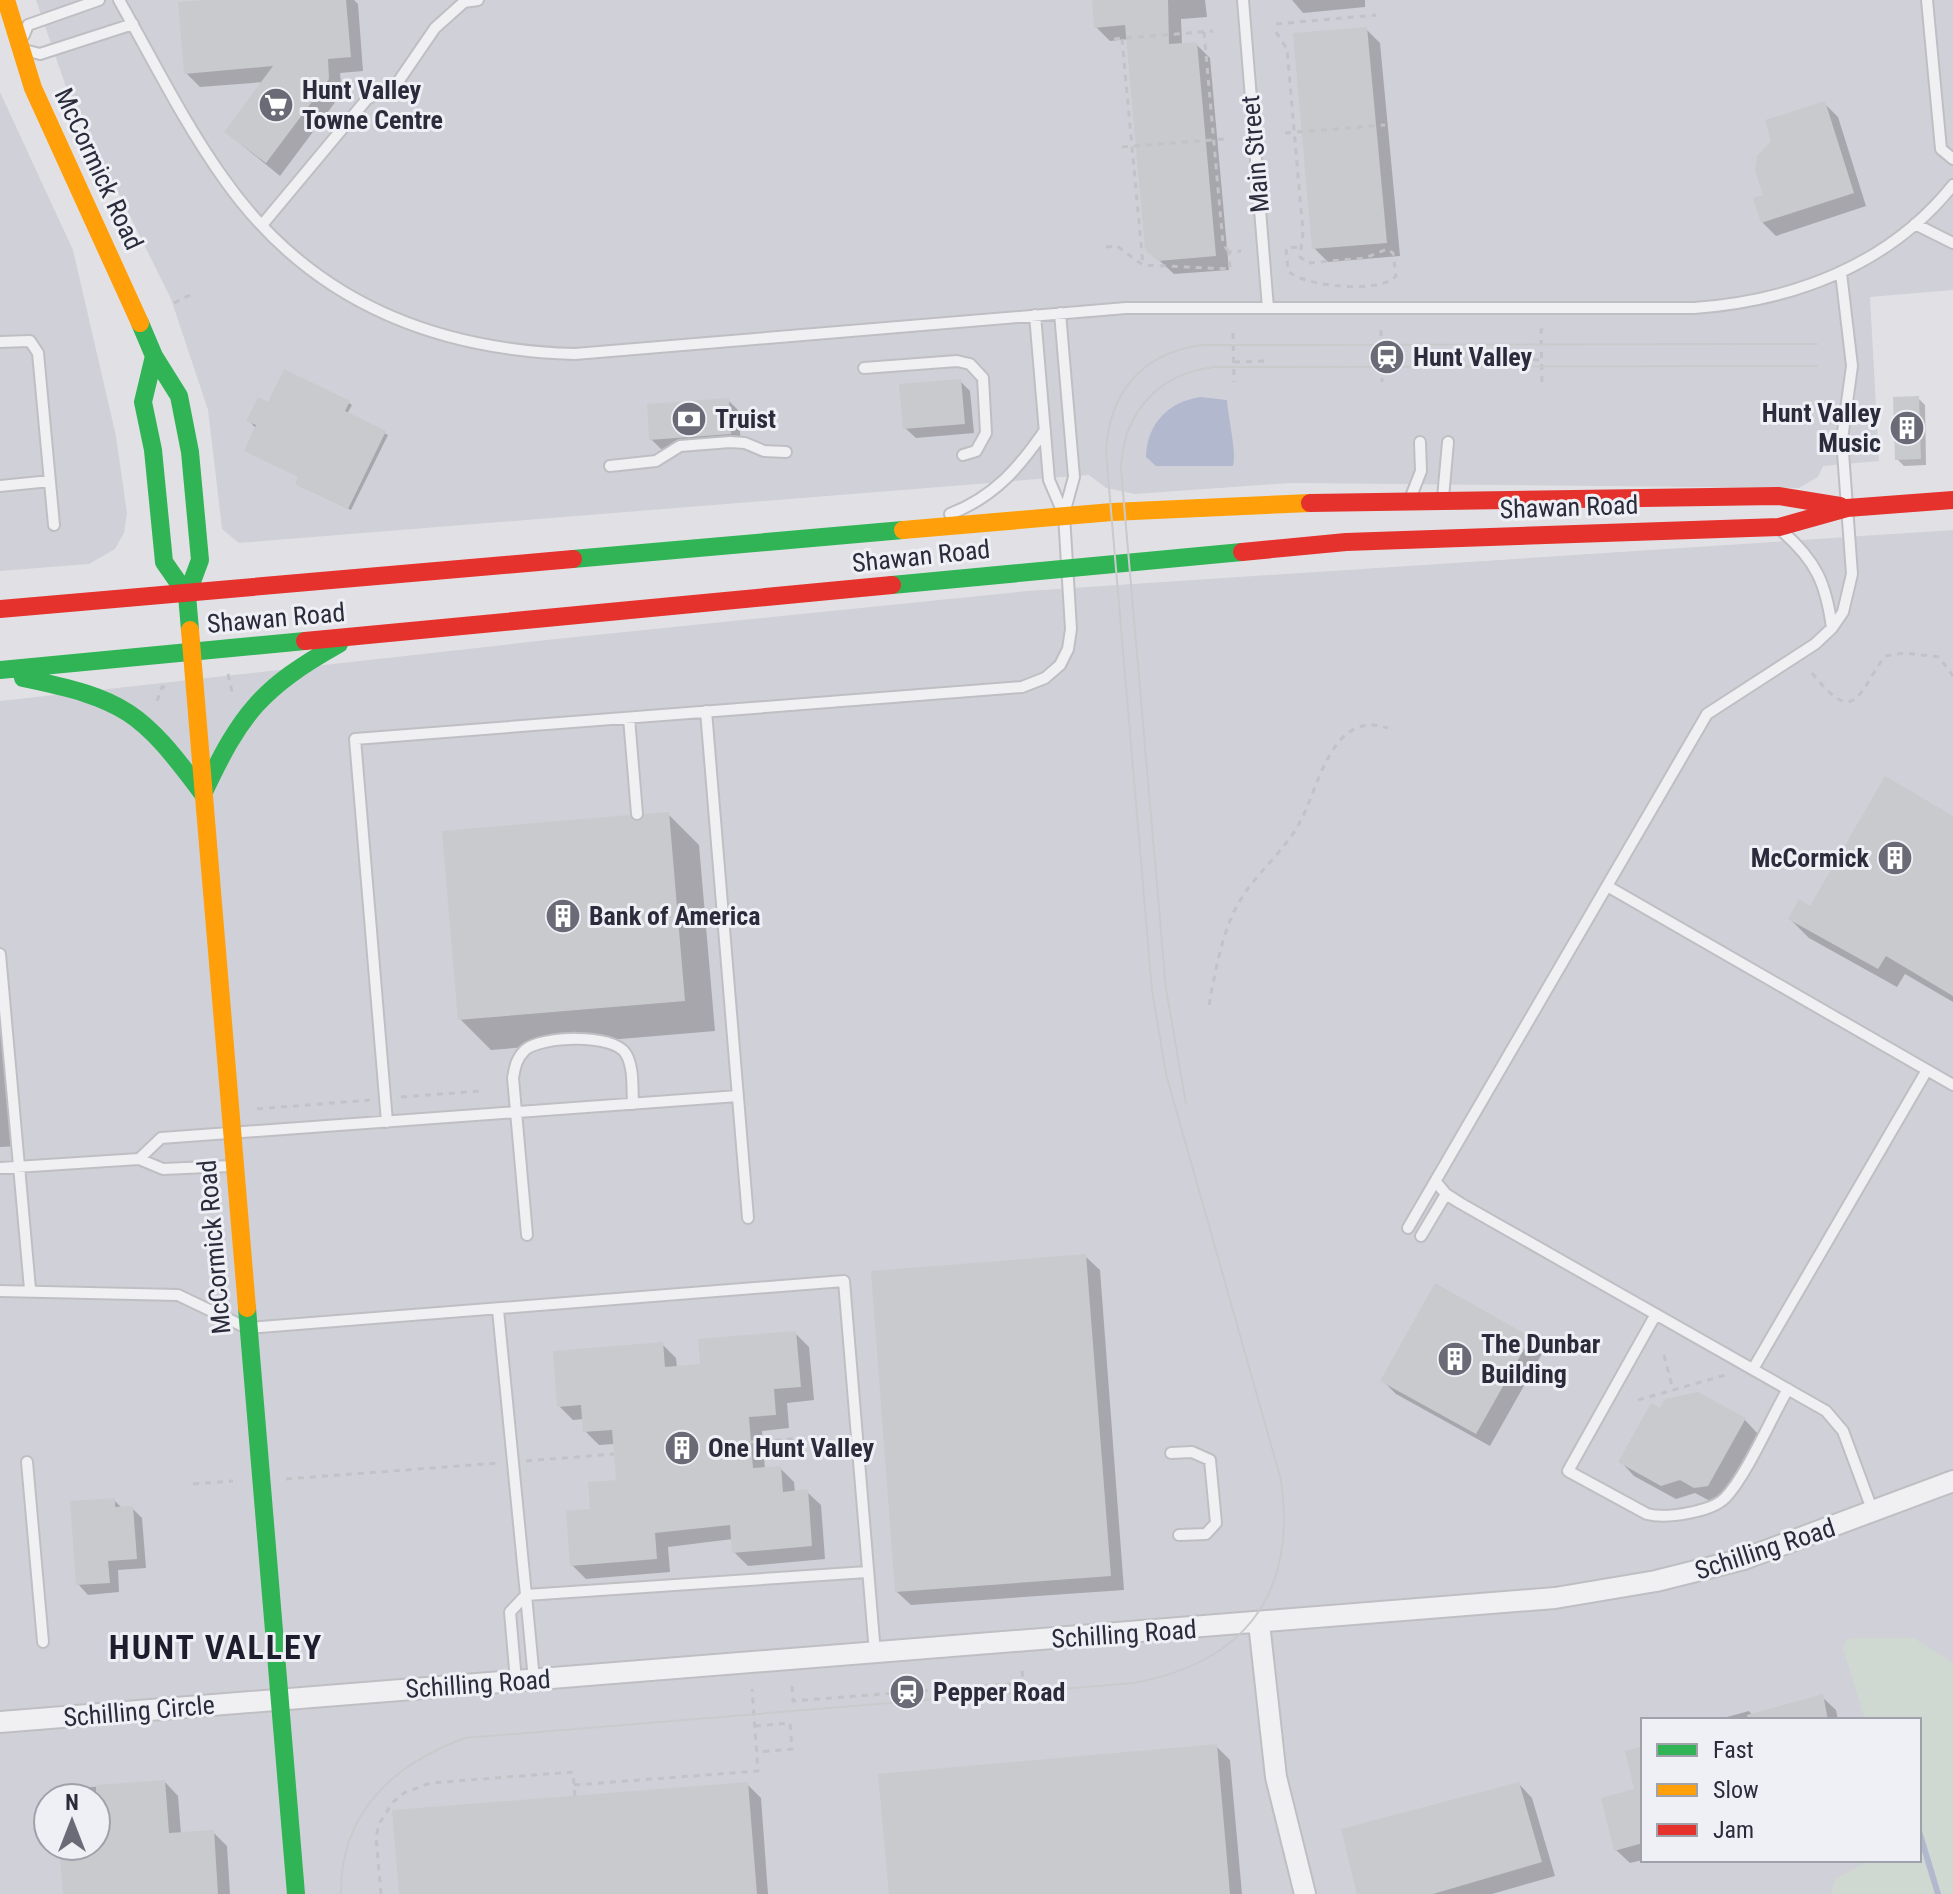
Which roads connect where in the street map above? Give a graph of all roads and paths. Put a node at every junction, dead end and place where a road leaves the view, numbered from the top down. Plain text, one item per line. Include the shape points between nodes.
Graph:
1 (6, 0) edge
2 (99, 0) edge
3 (119, 0) edge
4 (478, 0) edge
5 (1243, 0) edge
6 (1927, 0) edge
7 (1376, 15) dead end
8 (133, 24) junction
9 (1276, 24) dead end
10 (1213, 31) dead end
11 (1204, 32) junction
12 (1276, 32) dead end
13 (1114, 39) dead end
14 (1122, 39) junction
15 (9, 52) edge
16 (1385, 125) dead end
17 (1285, 133) dead end
18 (1295, 133) junction
19 (1224, 139) dead end
20 (1214, 140) junction
21 (1122, 147) dead end
22 (1132, 147) junction
23 (1953, 159) edge
24 (1953, 185) edge
25 (1915, 224) junction
26 (262, 225) junction
27 (1303, 227) junction
28 (1293, 228) dead end
29 (1953, 243) edge
30 (1106, 247) dead end
31 (1299, 247) junction
32 (1241, 251) dead end
33 (1229, 252) junction
34 (1143, 265) junction
35 (1841, 273) junction
36 (190, 295) dead end
37 (174, 303) dead end
38 (1268, 308) junction
39 (1551, 308) junction
40 (1060, 313) junction
41 (1035, 315) junction
42 (1381, 330) dead end
43 (1233, 333) dead end
44 (0, 342) edge
45 (154, 356) junction
46 (1509, 359) dead end
47 (1542, 360) junction
48 (1267, 361) dead end
49 (1234, 362) junction
50 (864, 368) dead end
51 (1234, 382) dead end
52 (1382, 382) dead end
53 (1542, 382) dead end
54 (1045, 430) junction
55 (1420, 442) dead end
56 (1448, 442) dead end
57 (786, 452) dead end
58 (963, 455) dead end
59 (610, 466) dead end
60 (50, 481) junction
61 (0, 486) edge
62 (1409, 500) junction
63 (1443, 500) junction
64 (1953, 500) edge
65 (1847, 508) junction
66 (1064, 515) junction
67 (54, 525) dead end
68 (1779, 527) junction
69 (907, 530) junction
70 (1441, 537) junction
71 (1068, 568) junction
72 (187, 595) junction
73 (0, 609) edge
74 (1832, 628) junction
75 (352, 637) junction
76 (191, 653) junction
77 (0, 672) edge
78 (1812, 673) dead end
79 (1953, 676) edge
80 (168, 687) dead end
81 (152, 707) dead end
82 (706, 711) junction
83 (629, 718) junction
84 (1388, 728) dead end
85 (203, 794) junction
86 (637, 814) dead end
87 (1607, 886) junction
88 (0, 954) edge
89 (1209, 1005) dead end
90 (1927, 1070) junction
91 (1953, 1085) edge
92 (738, 1096) junction
93 (633, 1104) junction
94 (516, 1112) junction
95 (387, 1122) junction
96 (231, 1133) junction
97 (139, 1159) junction
98 (21, 1166) junction
99 (234, 1166) junction
100 (0, 1168) edge
101 (1436, 1182) junction
102 (1446, 1194) junction
103 (748, 1218) dead end
104 (1408, 1228) dead end
105 (527, 1235) dead end
106 (1421, 1236) dead end
107 (30, 1289) junction
108 (0, 1291) edge
109 (498, 1310) junction
110 (1656, 1314) junction
111 (247, 1328) junction
112 (1664, 1355) dead end
113 (1753, 1369) junction
114 (1729, 1374) dead end
115 (1788, 1389) junction
116 (1673, 1390) junction
117 (1638, 1400) dead end
118 (828, 1436) dead end
119 (751, 1442) dead end
120 (1171, 1453) dead end
121 (614, 1454) dead end
122 (27, 1462) dead end
123 (513, 1462) junction
124 (286, 1479) dead end
125 (233, 1481) dead end
126 (1953, 1481) edge
127 (193, 1484) dead end
128 (1873, 1512) junction
129 (1179, 1535) dead end
130 (867, 1572) junction
131 (526, 1595) junction
132 (1259, 1623) junction
133 (43, 1642) dead end
134 (875, 1653) junction
135 (1022, 1667) dead end
136 (525, 1680) junction
137 (792, 1686) dead end
138 (752, 1689) dead end
139 (278, 1700) junction
140 (0, 1722) edge
141 (755, 1726) junction
142 (756, 1752) junction
143 (574, 1785) junction
144 (575, 1796) dead end
145 (296, 1894) edge
146 (381, 1894) edge
147 (1305, 1894) edge

1 - 15 main road, McCormick Road
2 - 15 lane via 28,25
3 - 8 lane
4 - 26 lane via 464,2 443,19 398,82 367,99
5 - 38 lane, Main Street
6 - 23 lane via 1941,149
7 - 9 path
8 - 15 lane via 40,54
8 - 26 lane via 208,156
10 - 11 path
11 - 14 path
11 - 20 path
12 - 18 path via 1287,49
13 - 14 path
14 - 22 path
15 - 45 main road, McCormick Road via 42,110
16 - 18 path
17 - 18 path
18 - 27 path
19 - 20 path
20 - 22 path
20 - 33 path via 1223,244
21 - 22 path
22 - 34 path
24 - 25 lane
25 - 29 lane
25 - 35 lane
26 - 41 lane via 311,269 375,309 438,335 521,352 587,353
27 - 28 path
27 - 31 path
30 - 34 path via 1117,246
31 - 31 path via 1300,257 1308,263 1365,258 1387,249 1393,253 1396,276 1382,285 1307,282 1288,271 1286,248
32 - 33 path
33 - 34 path via 1230,269
35 - 39 lane via 1745,304
35 - 65 lane via 1852,366 1842,439
36 - 37 path
38 - 39 lane
38 - 40 lane
39 - 47 path via 1541,331
40 - 41 lane
40 - 66 lane via 1074,477
41 - 54 lane
42 - 52 path
43 - 49 path
44 - 60 lane via 30,341 38,353
45 - 72 main road via 143,402 164,562
45 - 72 main road, McCormick Road via 179,396 190,452 200,560
46 - 47 path
47 - 53 path
48 - 49 path
49 - 51 path
50 - 58 lane via 957,361 977,370 983,378 986,433 976,451
54 - 66 lane via 1049,480
54 - 69 lane via 1025,459 985,497
55 - 62 lane via 1420,481
56 - 63 lane
57 - 59 lane via 730,442 680,446 656,461
60 - 61 lane
60 - 67 lane
62 - 63 main road, Shawan Road
62 - 66 main road, Shawan Road
63 - 65 main road, Shawan Road via 1778,496
63 - 70 main road
64 - 65 main road, Shawan Road
65 - 68 main road, Shawan Road
65 - 74 lane via 1851,586
66 - 69 main road, Shawan Road
66 - 71 lane
68 - 70 main road, Shawan Road
68 - 74 lane via 1807,553 1819,574
69 - 72 main road, Shawan Road
70 - 71 main road, Shawan Road
71 - 75 main road, Shawan Road
71 - 82 lane via 1068,649 1045,678 1022,687
72 - 73 main road, Shawan Road
72 - 76 main road, McCormick Road
74 - 87 lane via 1796,658 1707,714
75 - 76 main road, Shawan Road
75 - 85 main road via 284,675 257,697 235,725
76 - 77 main road, Shawan Road
76 - 85 main road, McCormick Road
77 - 85 main road via 76,689 133,714 161,738
78 - 79 path via 1832,698 1841,701 1865,692 1885,656 1894,653 1939,657
80 - 81 path via 162,687
82 - 83 lane
82 - 92 lane
83 - 86 lane
83 - 95 lane via 355,739
84 - 89 path via 1357,728 1321,767 1301,822 1238,904
85 - 96 main road, McCormick Road
87 - 90 lane
87 - 101 lane
88 - 98 lane
90 - 91 lane
90 - 113 lane
92 - 93 lane
92 - 103 lane
93 - 94 lane
93 - 94 lane via 632,1073 616,1043 541,1043 527,1048 516,1062
94 - 95 lane
94 - 105 lane
95 - 96 lane
96 - 97 lane via 161,1138
96 - 99 main road, McCormick Road
97 - 98 lane
97 - 99 lane via 163,1169
98 - 100 lane
98 - 107 lane
99 - 111 main road, McCormick Road
101 - 102 lane
101 - 104 lane
102 - 106 lane
102 - 110 lane
107 - 108 lane
107 - 111 lane via 178,1295
109 - 111 lane
109 - 123 lane
109 - 130 lane via 844,1281
110 - 113 lane
110 - 115 lane via 1568,1471 1647,1514 1669,1517 1723,1501
111 - 139 main road, McCormick Road
112 - 116 path
113 - 115 lane
114 - 116 path
115 - 128 lane via 1836,1419
116 - 117 path
118 - 119 path
120 - 129 lane via 1192,1452 1210,1460 1216,1523 1206,1534
121 - 123 path
122 - 133 lane
123 - 124 path
123 - 131 lane
125 - 127 path
126 - 128 street, Schilling Road
128 - 132 street, Schilling Road via 1744,1559 1613,1589
130 - 131 lane
130 - 134 lane
131 - 136 lane
131 - 136 lane via 510,1612
132 - 134 street, Schilling Road
132 - 147 street via 1276,1777
134 - 136 street, Schilling Road
135 - 137 path via 1023,1683 793,1701
136 - 139 street, Schilling Road
138 - 141 path
139 - 140 street, Schilling Circle
139 - 145 main road, McCormick Road
141 - 142 path
141 - 142 path via 790,1723 792,1749
142 - 143 path via 758,1771
143 - 144 path
143 - 146 path via 573,1772 430,1783 404,1793 393,1802 376,1837

